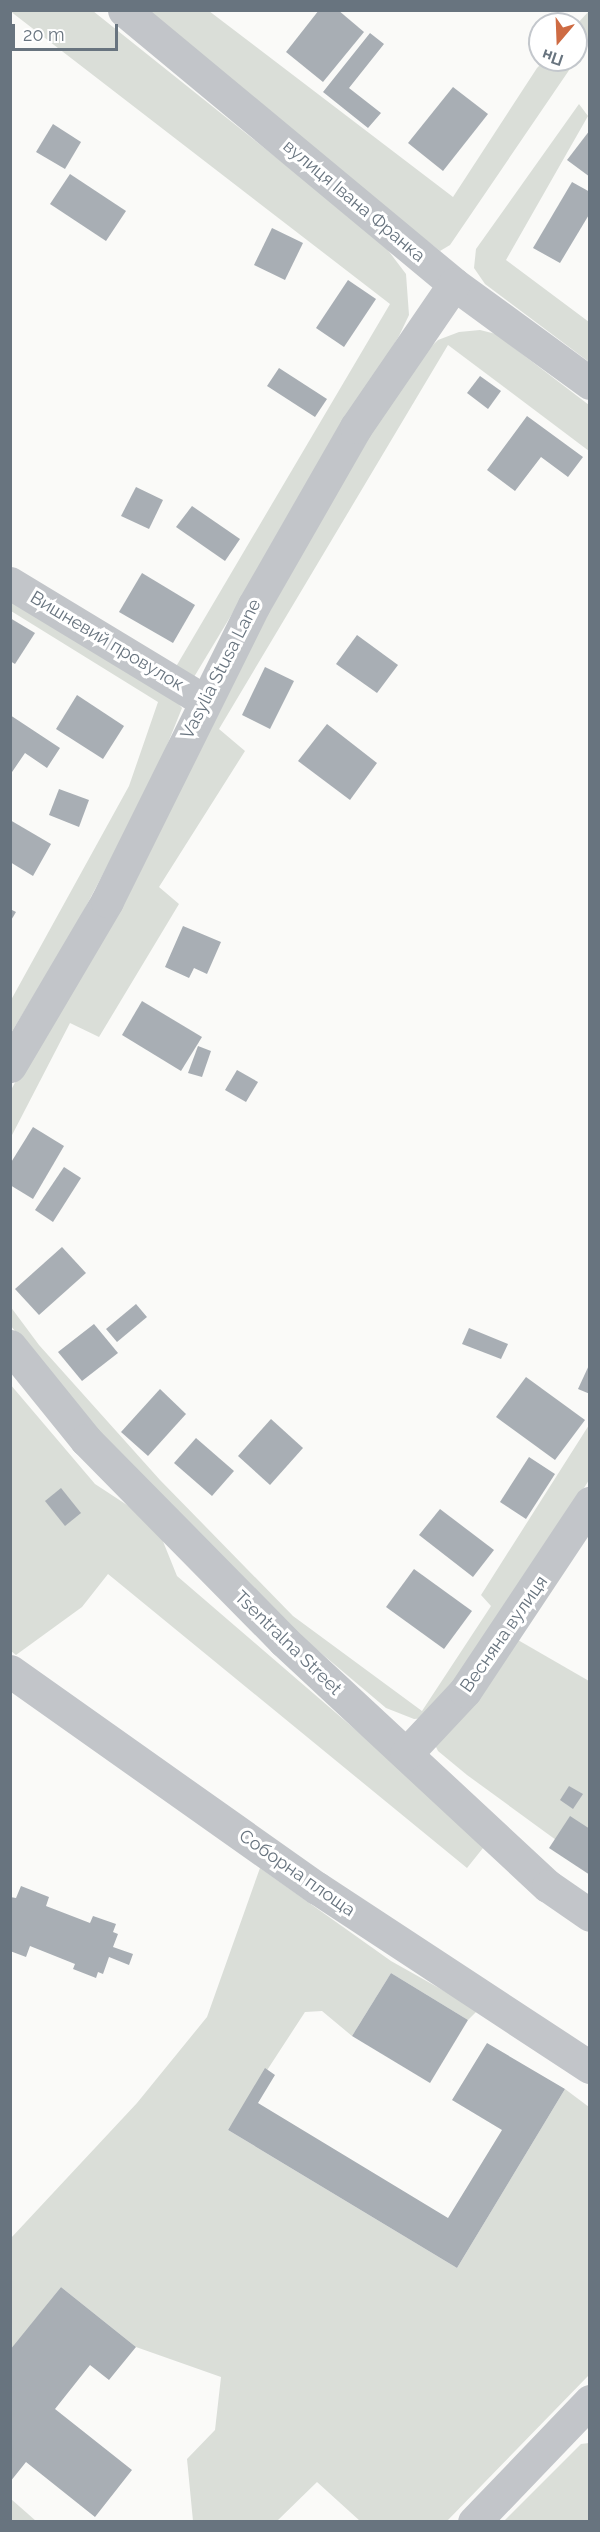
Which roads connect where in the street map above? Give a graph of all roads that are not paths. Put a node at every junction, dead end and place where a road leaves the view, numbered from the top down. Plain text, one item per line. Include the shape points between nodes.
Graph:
1 (124, 10) edge
2 (454, 284) junction
3 (590, 383) edge
4 (10, 583) edge
5 (203, 700) junction
6 (10, 1066) edge
7 (10, 1346) edge
8 (590, 1503) edge
9 (10, 1671) edge
10 (406, 1754) junction
11 (590, 1916) edge
12 (590, 2067) edge
13 (585, 2414) edge
14 (474, 2522) edge

1 - 2 street, вулиця Івана Франка
2 - 3 street, вулиця Івана Франка
2 - 5 street, Vasylia Stusa Lane via 356,427
4 - 5 street, Вишневий провулок
5 - 6 street, Vasylia Stusa Lane via 107,901
7 - 10 street, Tsentralna Street via 86,1440 284,1641
8 - 10 street, Весняна вулиця via 465,1691
9 - 12 street, Соборна площа via 317,1888
10 - 11 street, Tsentralna Street via 548,1886
13 - 14 street

